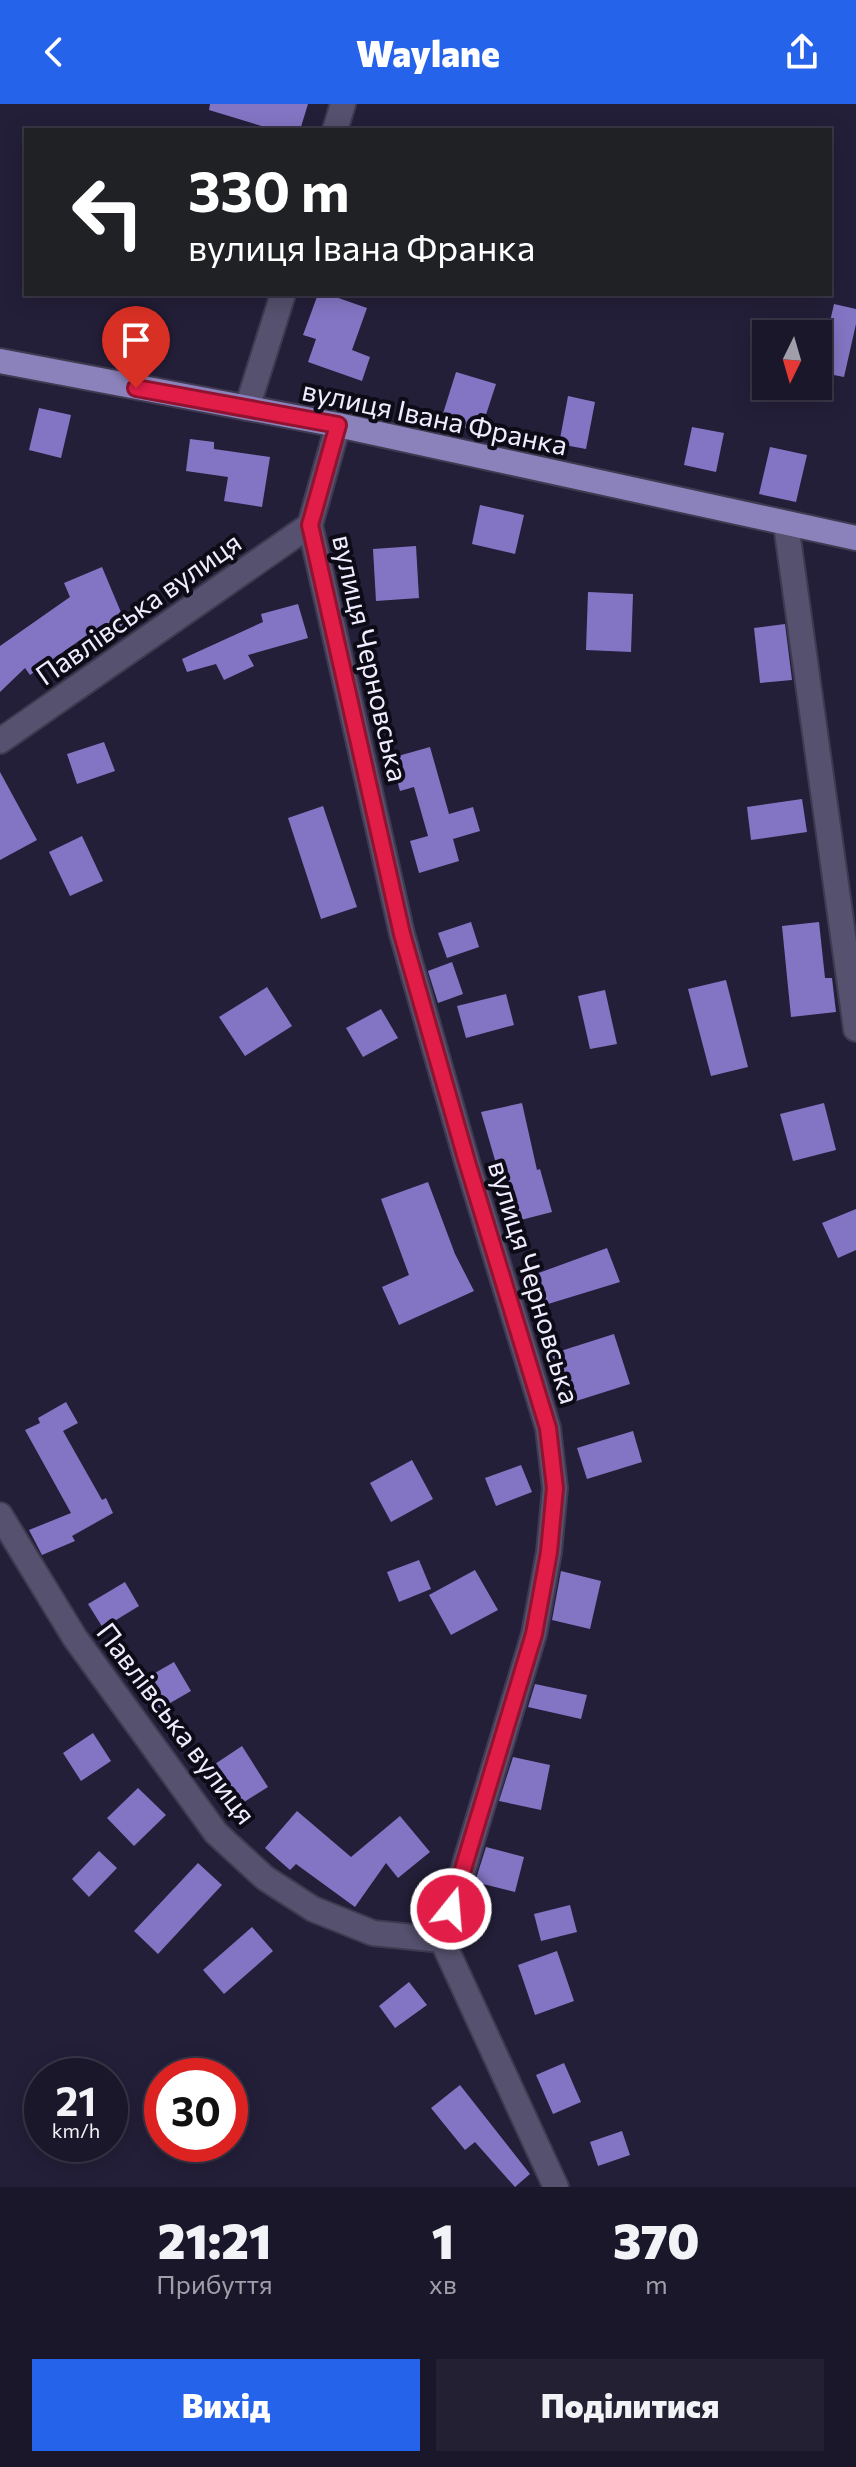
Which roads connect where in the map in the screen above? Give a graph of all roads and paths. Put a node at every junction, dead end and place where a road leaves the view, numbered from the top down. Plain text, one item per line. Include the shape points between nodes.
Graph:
1 (343, 104) edge
2 (336, 128) edge
3 (282, 296) edge
4 (0, 361) edge
5 (247, 408) junction
6 (338, 425) junction
7 (786, 524) junction
8 (310, 525) junction
9 (856, 538) edge
10 (0, 741) edge
11 (856, 1029) edge
12 (0, 1515) edge
13 (442, 1940) junction
14 (556, 2187) edge

1 - 2 street
3 - 5 street
4 - 5 main road, вулиця Івана Франка
5 - 6 main road, вулиця Івана Франка
6 - 7 main road, вулиця Івана Франка
6 - 8 street, вулиця Черновська
7 - 9 main road, вулиця Івана Франка
7 - 11 street
8 - 10 street, Павлівська вулиця
8 - 13 street, вулиця Черновська via 402,934 548,1428 555,1488 534,1634
12 - 13 street, Павлівська вулиця via 75,1638 216,1833 265,1878 313,1909 373,1933
13 - 14 street

